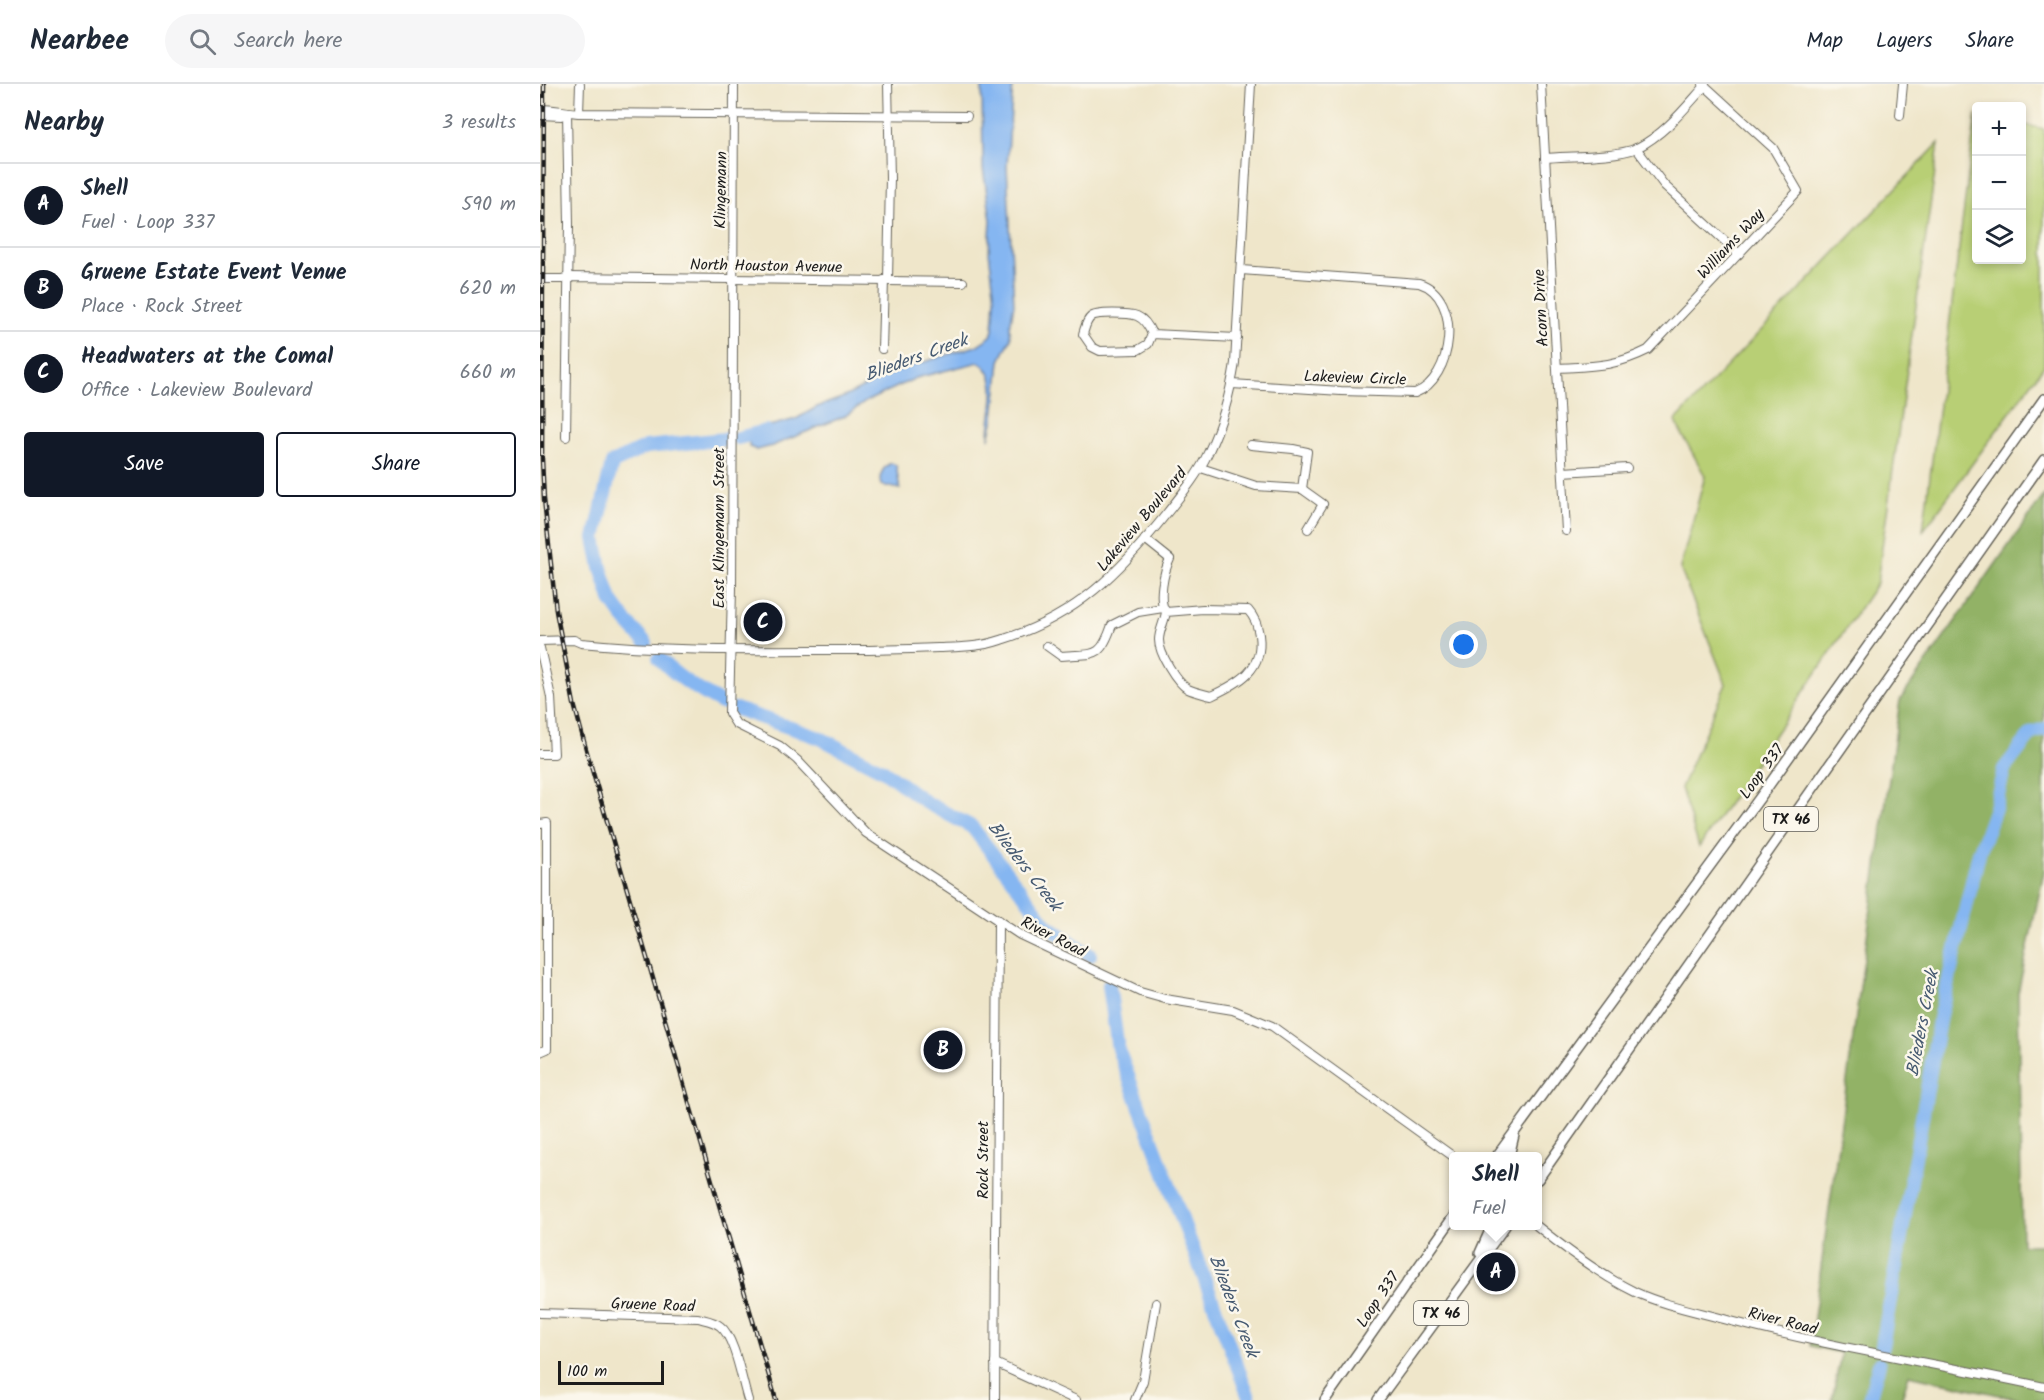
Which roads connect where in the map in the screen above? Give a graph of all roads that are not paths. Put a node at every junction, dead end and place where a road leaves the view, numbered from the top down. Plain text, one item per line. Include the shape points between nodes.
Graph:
1 (580, 84) edge
2 (734, 84) edge
3 (888, 84) edge
4 (1251, 84) edge
5 (1540, 84) edge
6 (1903, 84) edge
7 (1704, 85) edge
8 (540, 109) edge
9 (567, 112) junction
10 (579, 113) junction
11 (734, 114) junction
12 (888, 114) junction
13 (540, 116) edge
14 (967, 116) dead end
15 (1900, 116) dead end
16 (1636, 148) junction
17 (1545, 158) junction
18 (1739, 254) junction
19 (1241, 270) junction
20 (540, 274) edge
21 (568, 277) junction
22 (540, 279) edge
23 (732, 279) junction
24 (886, 280) junction
25 (963, 282) dead end
26 (1152, 334) junction
27 (1237, 338) junction
28 (882, 349) dead end
29 (1557, 368) junction
30 (1232, 384) junction
31 (2044, 399) edge
32 (732, 405) joint
33 (566, 437) dead end
34 (1251, 445) dead end
35 (2044, 460) edge
36 (1201, 468) junction
37 (1627, 468) dead end
38 (1563, 472) junction
39 (1302, 489) junction
40 (1308, 529) dead end
41 (1566, 531) dead end
42 (1145, 539) junction
43 (1165, 610) junction
44 (540, 642) edge
45 (1047, 646) dead end
46 (540, 648) edge
47 (731, 650) junction
48 (540, 754) edge
49 (540, 824) edge
50 (998, 920) junction
51 (540, 1052) edge
52 (1515, 1130) junction
53 (1500, 1152) edge
54 (1510, 1152) edge
55 (1449, 1153) edge
56 (1546, 1167) junction
57 (1542, 1170) edge
58 (1542, 1173) edge
59 (1449, 1223) edge
60 (1449, 1230) edge
61 (1490, 1230) edge
62 (1502, 1230) edge
63 (1542, 1230) edge
64 (1430, 1249) junction
65 (1473, 1269) junction
66 (1156, 1303) dead end
67 (540, 1313) edge
68 (995, 1363) junction
69 (2044, 1386) edge
70 (748, 1400) edge
71 (994, 1400) edge
72 (1076, 1400) edge
73 (1135, 1400) edge
74 (1325, 1400) edge
75 (1377, 1400) edge

1 - 10 street
2 - 11 street, Klingemann
3 - 12 street
4 - 19 street, Lakeview Boulevard
5 - 17 street, Acorn Drive
6 - 15 street
7 - 16 street via 1666,127
7 - 18 street, Williams Way via 1773,148 1798,191
8 - 9 street
9 - 10 street
9 - 13 street via 561,116
9 - 21 street
10 - 11 street
11 - 12 street
11 - 23 street, Klingemann
12 - 14 street
12 - 24 street
16 - 17 street
16 - 18 street via 1664,185
17 - 29 street, Acorn Drive
18 - 29 street, Williams Way via 1648,350 1627,361 1607,365
19 - 27 street, Lakeview Boulevard
19 - 30 street, Lakeview Circle via 1419,283 1436,293 1445,305 1449,330 1441,367 1434,379 1415,393
20 - 21 street, North Houston Avenue
21 - 22 street, North Houston Avenue
21 - 23 street, North Houston Avenue
21 - 33 street
23 - 24 street, North Houston Avenue
23 - 32 street, Klingemann
24 - 25 street, North Houston Avenue
24 - 28 street
26 - 26 street via 1138,316 1130,314 1096,314 1083,334 1092,348 1100,351 1138,350 1148,344
26 - 27 street
27 - 30 street, Lakeview Boulevard
29 - 38 street, Acorn Drive
30 - 36 street, Lakeview Boulevard via 1221,426
31 - 52 main road, Loop 337 / TX 46 via 1758,801
32 - 47 street, East Klingemann Street
34 - 39 street via 1306,452
35 - 56 main road, TX 46
36 - 39 street via 1256,486
36 - 42 street, Lakeview Boulevard
37 - 38 street
38 - 41 street, Acorn Drive
39 - 40 street via 1323,504
42 - 43 street via 1170,559 1163,577
42 - 47 street, Lakeview Boulevard via 1091,594 1048,620 1001,640 973,646 905,650
43 - 43 street via 1159,638 1162,654 1187,688 1211,696 1237,684 1254,667 1260,640 1248,610
43 - 45 street via 1138,612 1112,625 1105,646 1096,653 1061,656
44 - 47 street, Lakeview Boulevard via 574,640 639,649
46 - 48 street via 551,697 554,754
47 - 50 street, River Road via 729,712 736,724 780,746 797,760 858,827
49 - 51 street via 547,823 547,1048
50 - 55 street, River Road via 1029,940 1140,992 1233,1010 1272,1026
50 - 68 street, Rock Street
52 - 53 main road, Loop 337 / TX 46
52 - 54 main road
56 - 57 main road
56 - 58 main road, TX 46
59 - 64 main road, Loop 337 / TX 46
60 - 64 main road
61 - 65 main road
62 - 65 main road, TX 46
63 - 69 street, River Road via 1607,1277 1667,1304 1799,1339
64 - 74 main road, Loop 337 / TX 46
65 - 75 main road, TX 46
66 - 73 street via 1143,1381
67 - 70 street, Gruene Road via 698,1318 720,1325 731,1343
68 - 71 street, Rock Street
68 - 72 street

